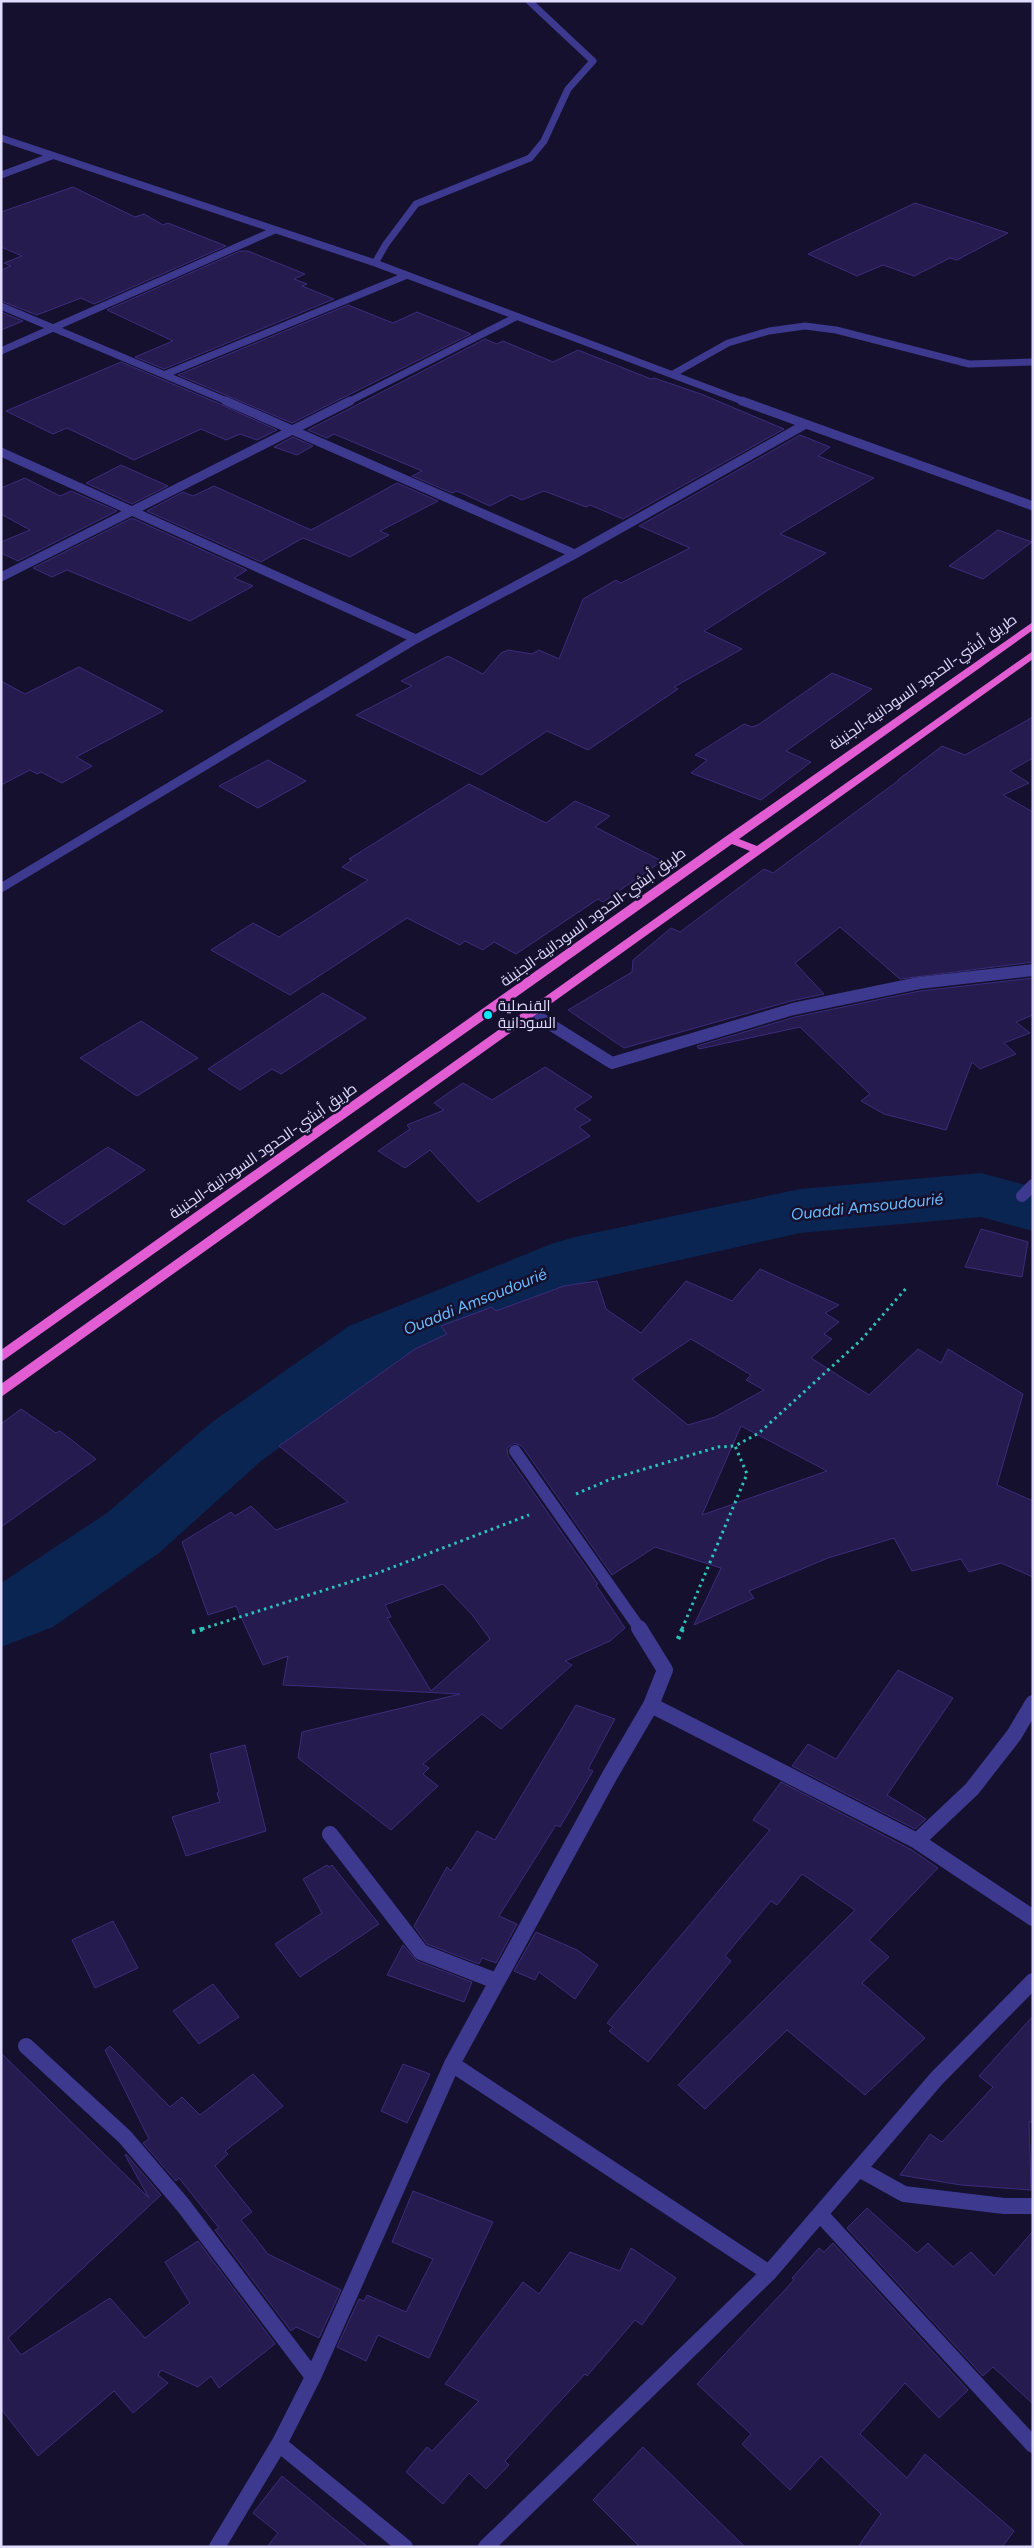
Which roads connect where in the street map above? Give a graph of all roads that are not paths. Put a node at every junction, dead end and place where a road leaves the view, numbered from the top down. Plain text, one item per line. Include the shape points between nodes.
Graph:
1 (529, 1) edge
2 (1, 138) edge
3 (52, 156) junction
4 (1, 174) edge
5 (275, 230) junction
6 (376, 263) junction
7 (405, 276) junction
8 (1, 306) edge
9 (516, 317) junction
10 (53, 328) junction
11 (1, 351) edge
12 (1033, 362) edge
13 (166, 374) junction
14 (673, 374) junction
15 (804, 425) junction
16 (293, 430) junction
17 (1, 452) edge
18 (1033, 506) edge
19 (132, 512) junction
20 (575, 554) junction
21 (1, 577) edge
22 (1033, 625) edge
23 (416, 639) junction
24 (1033, 654) edge
25 (730, 839) junction
26 (759, 850) junction
27 (1, 888) edge
28 (1033, 970) edge
29 (532, 1013) junction
30 (1033, 1185) edge
31 (1022, 1196) dead end
32 (1, 1357) edge
33 (1, 1392) edge
34 (515, 1451) dead end
35 (1033, 1703) edge
36 (651, 1704) junction
37 (330, 1834) dead end
38 (917, 1841) junction
39 (1033, 1918) edge
40 (496, 1981) junction
41 (1033, 1981) edge
42 (26, 2046) dead end
43 (452, 2064) junction
44 (859, 2169) junction
45 (1033, 2206) edge
46 (820, 2214) junction
47 (769, 2273) junction
48 (312, 2378) junction
49 (279, 2444) junction
50 (1033, 2445) edge
51 (217, 2547) edge
52 (405, 2547) edge
53 (486, 2547) edge

1 - 6 street via 593,61 574,80 541,148 530,158 416,204
2 - 3 street
3 - 4 street
3 - 5 street
5 - 6 street
5 - 10 street
6 - 7 street
7 - 9 street
7 - 13 street
8 - 10 street
9 - 14 street
9 - 16 street
10 - 11 street
10 - 13 street
12 - 14 street via 969,364 836,330 805,326 769,331 728,343
13 - 16 street
14 - 15 street
15 - 18 street
15 - 20 street
16 - 19 street
16 - 20 street
17 - 19 street
19 - 21 street
19 - 23 street
20 - 23 street
22 - 25 highway, طريق أبشي-الحدود السودانية-الجنينة
23 - 27 street
24 - 26 highway
25 - 26 highway
25 - 32 highway, طريق أبشي-الحدود السودانية-الجنينة
26 - 29 highway
28 - 29 street via 919,983 794,1009 612,1063
29 - 33 highway
30 - 31 street
34 - 36 street via 629,1612 665,1670
35 - 38 street via 1014,1735 972,1789
36 - 38 street
36 - 40 street
37 - 40 street via 421,1952
38 - 39 street
40 - 43 street
41 - 44 street via 936,2078
42 - 48 street via 125,2137 183,2205
43 - 47 street
43 - 48 street
44 - 45 street via 904,2194 1004,2206
44 - 46 street
46 - 47 street
46 - 50 street
47 - 53 street
48 - 49 street
49 - 51 street
49 - 52 street

